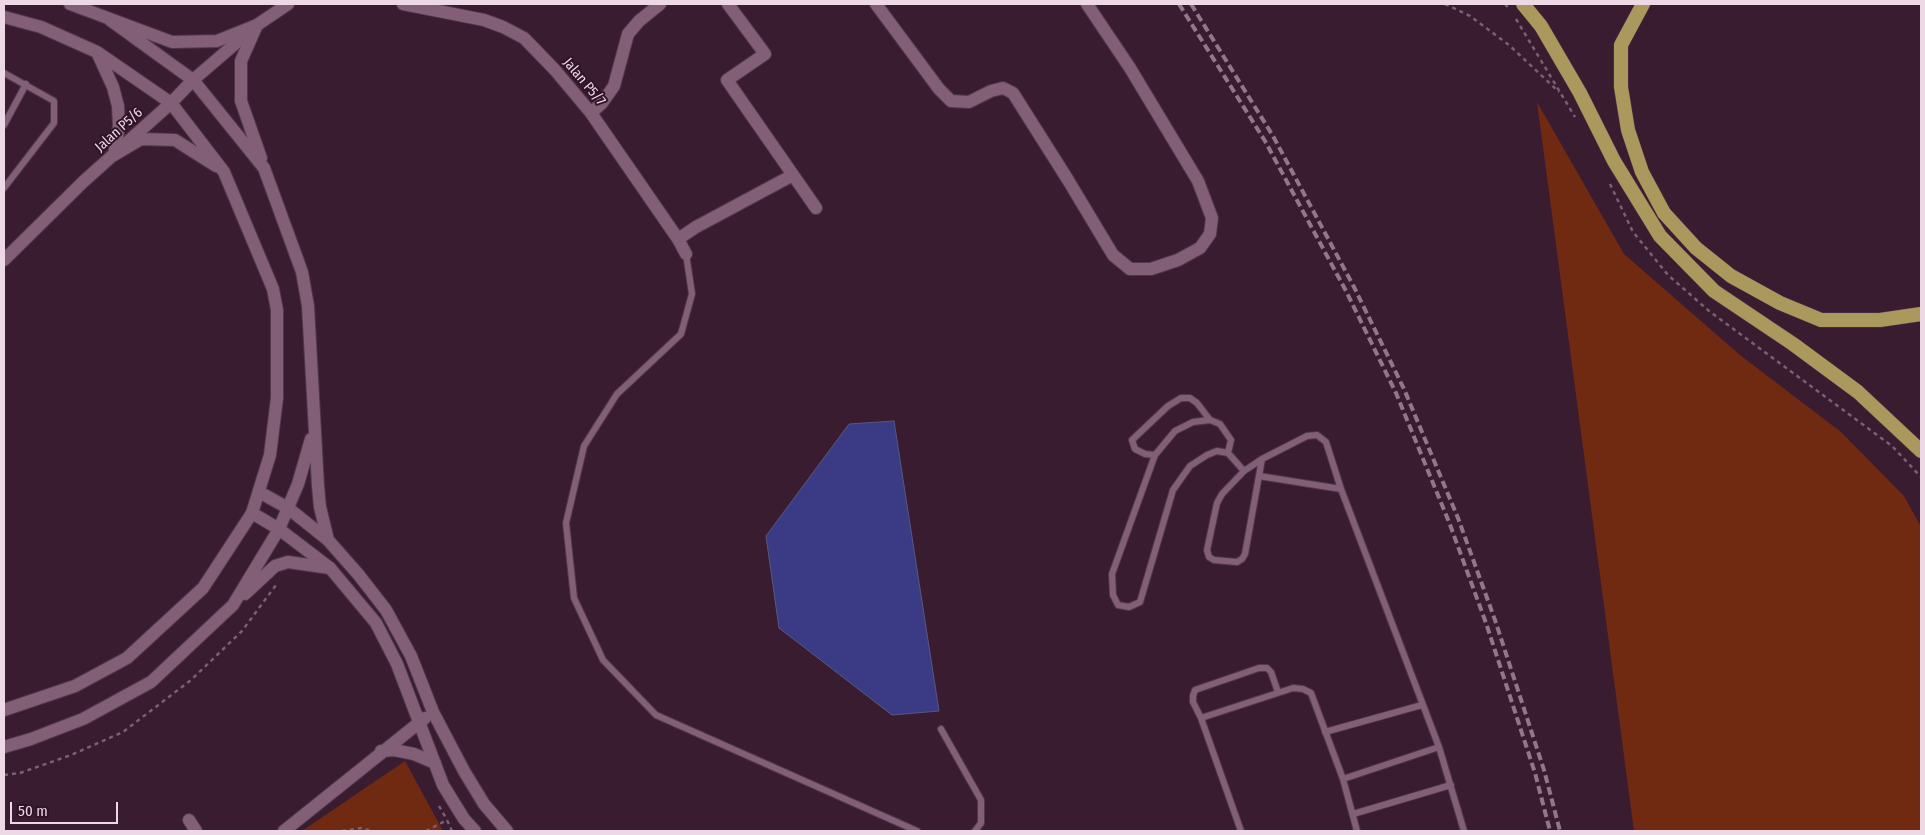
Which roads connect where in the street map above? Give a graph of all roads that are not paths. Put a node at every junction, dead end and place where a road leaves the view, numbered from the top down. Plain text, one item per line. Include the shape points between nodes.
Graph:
1 (70, 4) edge
2 (288, 4) edge
3 (403, 4) edge
4 (660, 4) edge
5 (728, 4) edge
6 (876, 4) edge
7 (1087, 4) edge
8 (1523, 4) edge
9 (1643, 4) edge
10 (4, 16) edge
11 (110, 20) junction
12 (257, 25) junction
13 (97, 52) junction
14 (4, 73) edge
15 (193, 80) junction
16 (26, 84) junction
17 (171, 103) junction
18 (591, 113) junction
19 (4, 125) edge
20 (114, 155) junction
21 (264, 168) junction
22 (224, 172) junction
23 (794, 175) junction
24 (4, 188) edge
25 (816, 208) dead end
26 (678, 239) junction
27 (686, 254) joint
28 (5, 257) edge
29 (1921, 314) edge
30 (1210, 420) junction
31 (314, 430) junction
32 (1921, 451) edge
33 (1228, 453) junction
34 (1155, 455) junction
35 (1262, 459) junction
36 (1244, 471) junction
37 (1259, 476) junction
38 (1341, 489) junction
39 (259, 492) junction
40 (288, 508) junction
41 (252, 513) junction
42 (279, 529) junction
43 (328, 540) junction
44 (330, 568) junction
45 (233, 605) junction
46 (1278, 692) junction
47 (1422, 705) junction
48 (4, 710) edge
49 (433, 712) junction
50 (1200, 718) junction
51 (418, 722) junction
52 (941, 729) dead end
53 (1325, 732) junction
54 (4, 747) edge
55 (1439, 747) junction
56 (382, 752) junction
57 (435, 763) junction
58 (1343, 780) junction
59 (1451, 785) junction
60 (1353, 814) junction
61 (284, 831) edge
62 (475, 831) edge
63 (507, 831) edge
64 (917, 831) edge
65 (975, 831) edge
66 (1241, 831) edge
67 (1357, 831) edge
68 (1464, 831) edge

1 - 11 street
2 - 12 street
3 - 18 street, Jalan P5/7 via 484,20 524,38
4 - 18 street via 628,34 614,86
5 - 23 street via 764,54 727,80
6 - 7 street via 951,101 969,102 1003,88 1013,93 1112,255 1130,269 1150,268 1178,260 1200,248 1210,234 1212,218 1198,181
8 - 32 highway via 1541,26 1614,161 1660,236 1714,291 1858,392
9 - 29 highway via 1621,45 1621,87 1631,138 1642,172 1664,213 1696,248 1731,276 1821,320 1880,320
10 - 13 street via 41,27
11 - 12 street via 172,42 217,41
11 - 15 street
12 - 15 street, Jalan P5/6
12 - 21 street via 240,61 241,101
13 - 17 street
13 - 20 street via 118,106 119,126
14 - 16 lane
15 - 17 street, Jalan P5/6
15 - 21 street
16 - 19 lane
16 - 24 lane via 54,101 54,123
17 - 20 street, Jalan P5/6
17 - 22 street
18 - 26 street, Jalan P5/7
20 - 22 street via 141,139 175,140
20 - 28 street, Jalan P5/6
21 - 31 street via 302,272 308,306
22 - 39 street via 273,289 277,310 277,398 270,455
23 - 25 street
23 - 26 street
26 - 27 street, Jalan P5/7
27 - 64 lane via 692,294 681,334 617,394 584,446 566,523 574,598 603,660 656,715
30 - 33 lane via 1220,424 1231,440
30 - 34 lane via 1193,422 1176,431
30 - 34 lane via 1190,398 1181,398 1168,406 1132,440 1135,449
31 - 40 street
31 - 43 street via 320,507
33 - 34 lane via 1217,450 1190,466 1173,490 1140,602 1129,607 1118,605 1113,595 1112,574
33 - 36 lane
35 - 36 lane
35 - 37 lane
35 - 38 lane via 1307,436 1317,435 1326,442
36 - 37 lane via 1217,503 1207,550 1208,557 1214,560 1237,562 1245,554
37 - 38 lane
38 - 47 lane
39 - 40 street
39 - 41 street
40 - 42 street
40 - 43 street
41 - 42 street
41 - 48 street via 203,588 127,658 76,686
42 - 44 street
42 - 45 street
43 - 49 street via 386,610 411,656
44 - 45 street via 288,562 275,566
44 - 51 street via 376,622 397,664
45 - 54 street via 151,682 83,719
46 - 50 lane
46 - 50 lane via 1271,672 1260,668 1195,690 1193,702
46 - 53 lane via 1293,688 1311,693
47 - 53 lane
47 - 55 lane
49 - 51 street
49 - 63 street via 479,796
50 - 66 lane
51 - 56 street
51 - 57 street
52 - 65 lane via 981,800 981,823
53 - 58 lane
55 - 58 lane
55 - 59 lane
56 - 57 street via 394,750 414,754
56 - 61 street
57 - 62 street via 443,785
58 - 60 lane
59 - 60 lane
59 - 68 lane
60 - 67 lane

